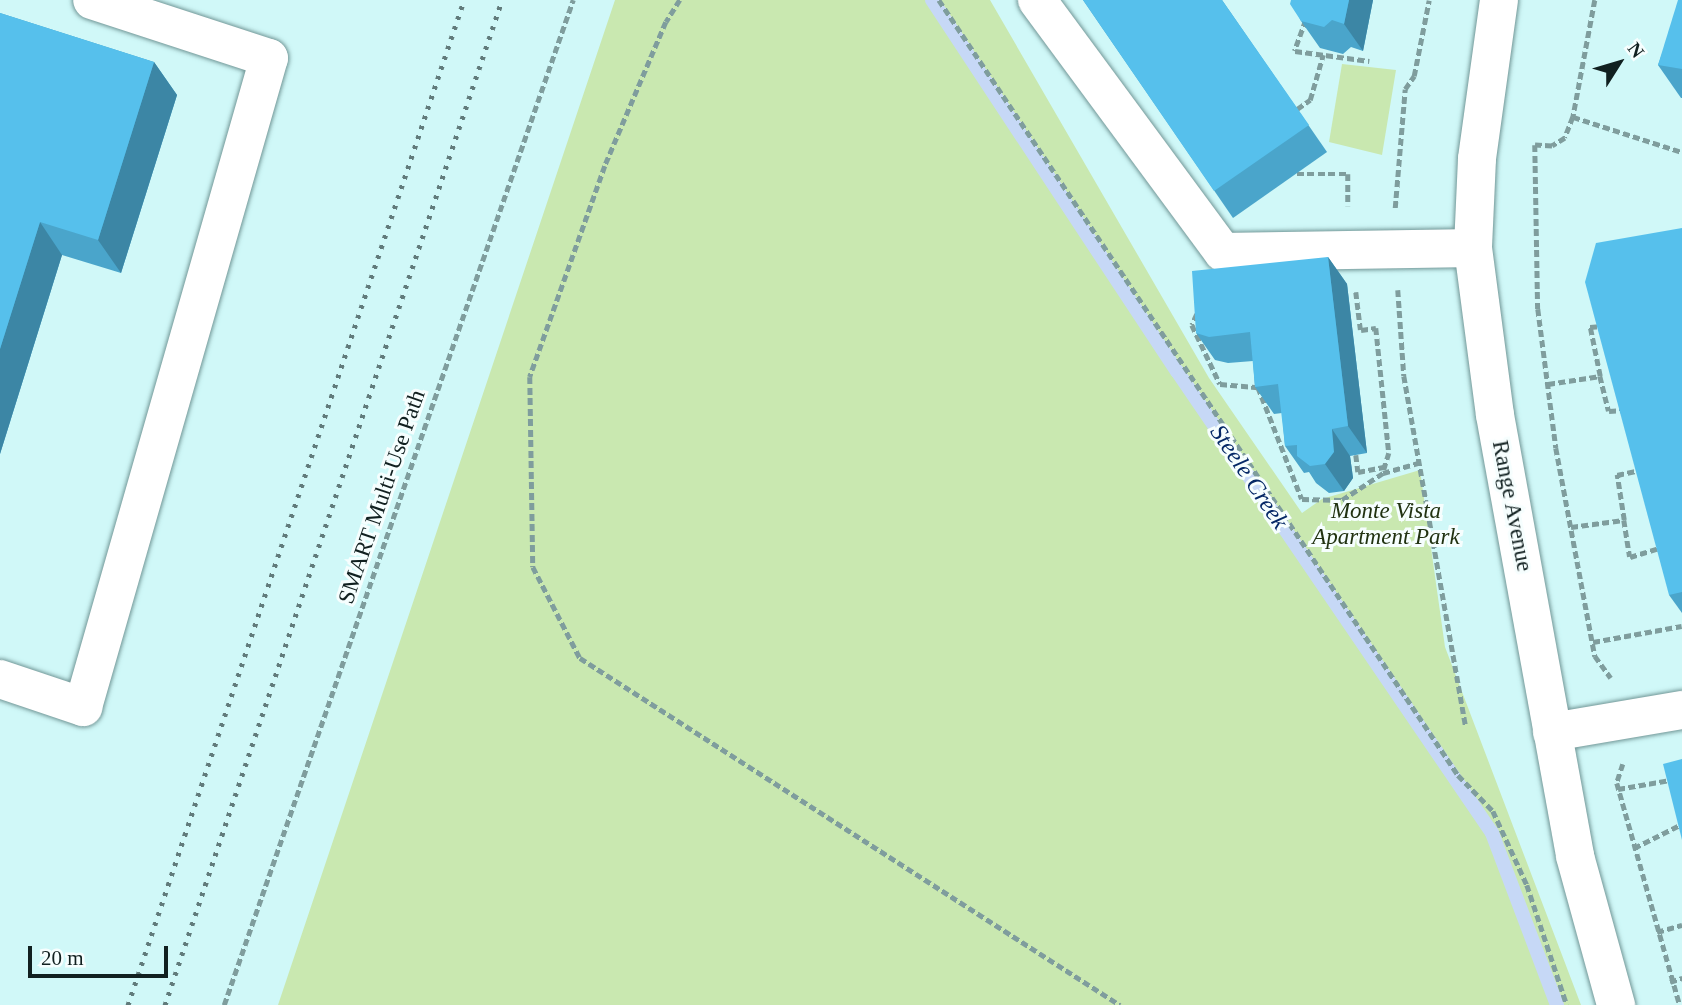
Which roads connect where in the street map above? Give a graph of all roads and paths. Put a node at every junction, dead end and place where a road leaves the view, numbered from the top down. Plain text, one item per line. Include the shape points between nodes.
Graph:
1 (92, 0) edge
2 (573, 0) edge
3 (680, 0) edge
4 (939, 0) edge
5 (1037, 0) edge
6 (1429, 0) edge
7 (1499, 0) edge
8 (1595, 0) edge
9 (1310, 8) edge
10 (1323, 55) junction
11 (1370, 61) dead end
12 (1297, 109) edge
13 (1573, 117) junction
14 (1682, 152) edge
15 (1297, 174) dead end
16 (1383, 213) dead end
17 (1349, 217) dead end
18 (1473, 248) junction
19 (1223, 252) junction
20 (1355, 285) dead end
21 (1398, 290) dead end
22 (1611, 325) edge
23 (1600, 376) junction
24 (1548, 384) junction
25 (1633, 409) edge
26 (1356, 455) dead end
27 (1419, 463) junction
28 (1385, 466) junction
29 (1649, 468) edge
30 (1383, 473) junction
31 (1624, 520) junction
32 (1572, 527) junction
33 (1670, 545) edge
34 (1682, 626) edge
35 (1593, 642) junction
36 (1611, 678) dead end
37 (0, 679) edge
38 (1682, 710) edge
39 (1466, 726) dead end
40 (1552, 732) junction
41 (1626, 756) dead end
42 (1682, 778) edge
43 (1618, 789) junction
44 (1682, 824) edge
45 (1634, 848) junction
46 (1682, 925) edge
47 (1657, 932) junction
48 (1682, 978) edge
49 (1670, 982) junction
50 (224, 1005) edge
51 (1120, 1005) edge
52 (1567, 1005) edge
53 (1616, 1005) edge
54 (1680, 1005) edge

1 - 37 street via 269,58 83,707
2 - 50 path, SMART Multi-Use Path
3 - 51 path via 666,22 606,166 530,377 533,567 580,658
4 - 52 path via 1458,775 1493,811 1527,885
5 - 19 street
6 - 16 path via 1414,76 1405,89 1394,212
7 - 18 street, Range Avenue via 1477,159
8 - 13 path
9 - 10 path via 1295,51
10 - 11 path
10 - 12 path via 1310,100
13 - 14 path
13 - 24 path via 1565,138 1552,146 1535,145 1538,309
15 - 17 path via 1348,174
18 - 19 street
18 - 40 street, Range Avenue via 1495,415
19 - 30 path via 1192,325 1220,384 1258,387 1302,499 1342,500
20 - 28 path via 1361,330 1376,328 1389,453
21 - 27 path
22 - 23 path via 1590,327
23 - 24 path
23 - 25 path via 1609,411
24 - 32 path
26 - 28 path via 1358,472
27 - 30 path
27 - 39 path
28 - 30 path
29 - 31 path via 1617,475
31 - 32 path
31 - 33 path via 1630,557
32 - 35 path
34 - 35 path
35 - 36 path via 1600,667
38 - 40 street
40 - 53 street, Range Avenue via 1575,856
41 - 43 path
42 - 43 path
43 - 45 path
44 - 45 path
45 - 47 path
46 - 47 path
47 - 49 path
48 - 49 path
49 - 54 path

